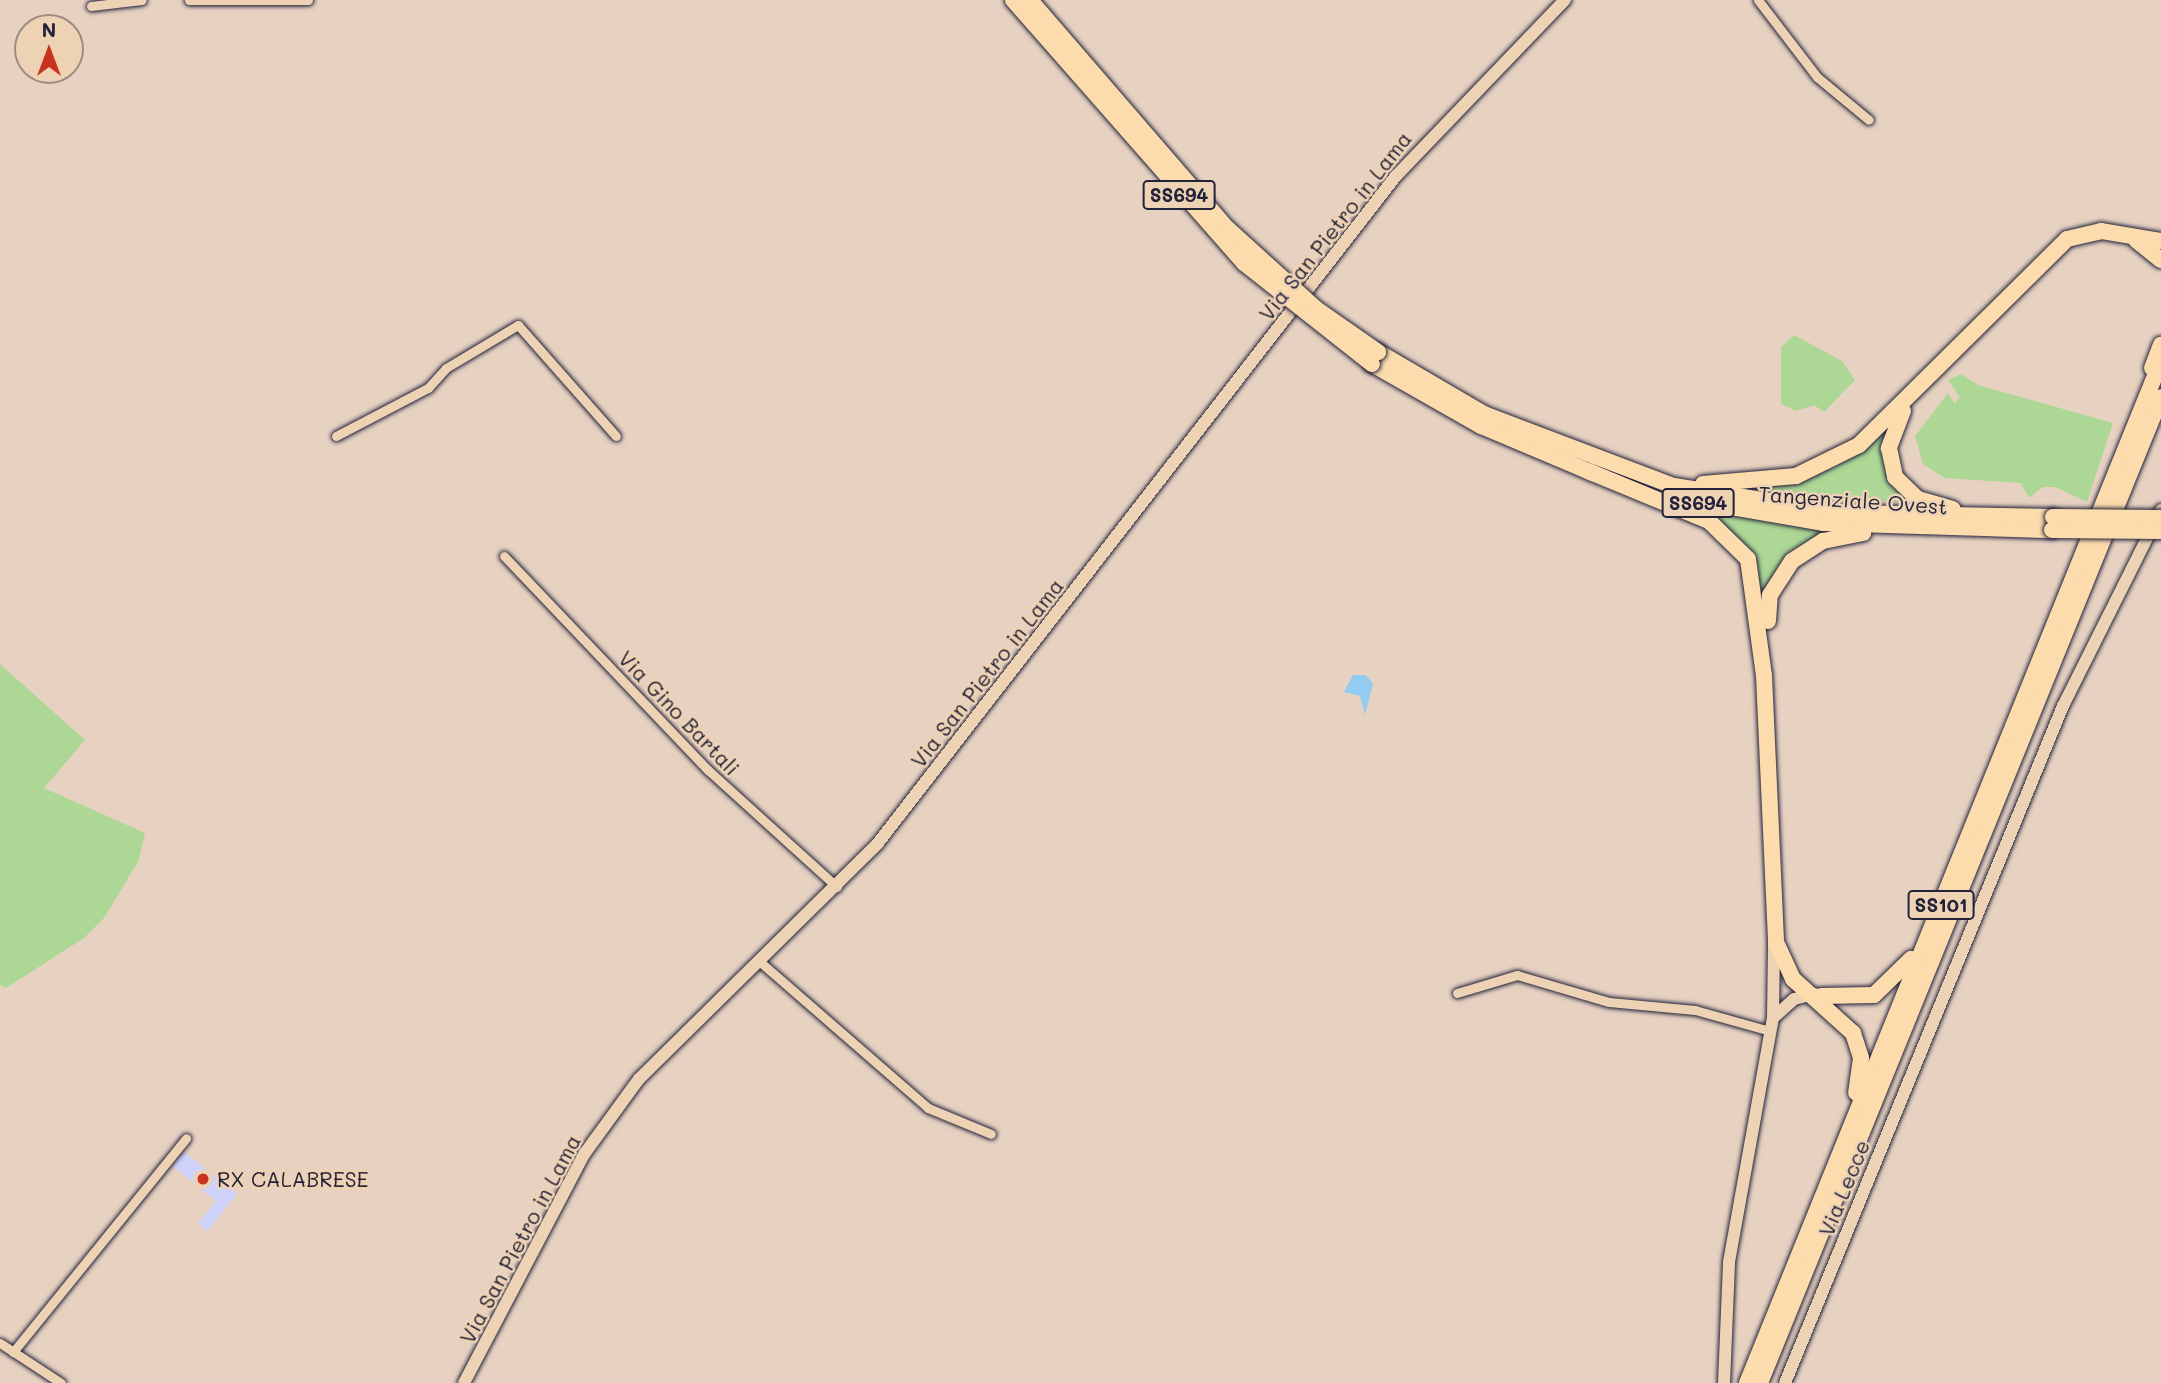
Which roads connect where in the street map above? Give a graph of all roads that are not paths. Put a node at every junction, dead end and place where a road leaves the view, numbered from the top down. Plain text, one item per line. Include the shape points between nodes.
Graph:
1 (142, 0) edge
2 (189, 0) edge
3 (308, 0) edge
4 (1013, 0) edge
5 (1030, 0) edge
6 (1565, 0) edge
7 (1758, 0) edge
8 (92, 3) edge
9 (1869, 120) dead end
10 (2128, 236) junction
11 (2161, 241) edge
12 (2161, 260) edge
13 (2161, 345) edge
14 (1375, 358) junction
15 (2161, 361) edge
16 (1916, 392) junction
17 (2161, 397) edge
18 (2134, 428) junction
19 (336, 436) dead end
20 (617, 436) dead end
21 (1569, 451) junction
22 (1588, 471) junction
23 (2161, 510) edge
24 (2161, 518) edge
25 (2053, 524) junction
26 (1975, 529) junction
27 (2161, 531) edge
28 (504, 556) dead end
29 (1764, 676) junction
30 (1966, 843) junction
31 (837, 887) junction
32 (1774, 922) junction
33 (758, 960) junction
34 (1457, 993) dead end
35 (1814, 995) junction
36 (1771, 1025) junction
37 (991, 1134) dead end
38 (186, 1138) dead end
39 (1817, 1209) junction
40 (0, 1343) edge
41 (13, 1352) junction
42 (61, 1383) edge
43 (464, 1383) edge
44 (1724, 1383) edge
45 (1747, 1383) edge
46 (1760, 1383) edge
47 (1785, 1383) edge

1 - 8 street
2 - 3 street
4 - 14 highway, Tangenziale Ovest / SS694, bridge via 1236,254
5 - 14 highway, Tangenziale Ovest / SS694, bridge via 1236,237
6 - 31 main road, Via San Pietro in Lama via 1395,176 917,795
7 - 9 street via 1817,77
10 - 11 highway
10 - 12 highway
10 - 16 highway via 2089,232 2056,246
13 - 18 highway
14 - 21 highway, Tangenziale Ovest / SS694
14 - 22 highway, Tangenziale Ovest / SS694 via 1481,426
15 - 18 highway, SS101
16 - 21 highway via 1842,456 1774,482 1705,484
16 - 25 highway via 1897,419 1889,448 1905,489 1942,508
17 - 46 highway, SS101
18 - 30 highway, SS101
19 - 20 street via 428,388 446,368 518,326
21 - 25 highway, Tangenziale Ovest / SS694 via 1674,486 1761,503 1885,516
22 - 26 highway, Tangenziale Ovest / SS694 via 1751,514
22 - 29 highway via 1709,521 1741,548 1756,586
23 - 47 main road, Via Lecce via 2063,706
24 - 25 highway, Tangenziale Ovest / SS694, bridge
25 - 26 highway, Tangenziale Ovest / SS694
25 - 27 highway, Tangenziale Ovest / SS694, bridge
26 - 29 highway via 1846,534 1805,550 1770,595
28 - 31 street, Via Gino Bartali via 708,770
29 - 32 highway
30 - 35 highway via 1913,955 1889,986 1862,999
30 - 39 highway, SS101
31 - 33 main road, Via San Pietro in Lama
32 - 35 highway via 1780,959
32 - 36 main road
33 - 37 street via 928,1108
33 - 43 main road, Via San Pietro in Lama via 669,1043 611,1116 547,1221
34 - 36 street via 1517,975 1609,1002 1695,1010
35 - 36 main road via 1794,999
35 - 39 highway via 1853,1032 1861,1072
36 - 44 main road via 1729,1262
38 - 41 street
39 - 45 highway, SS101
40 - 41 street
41 - 42 street

